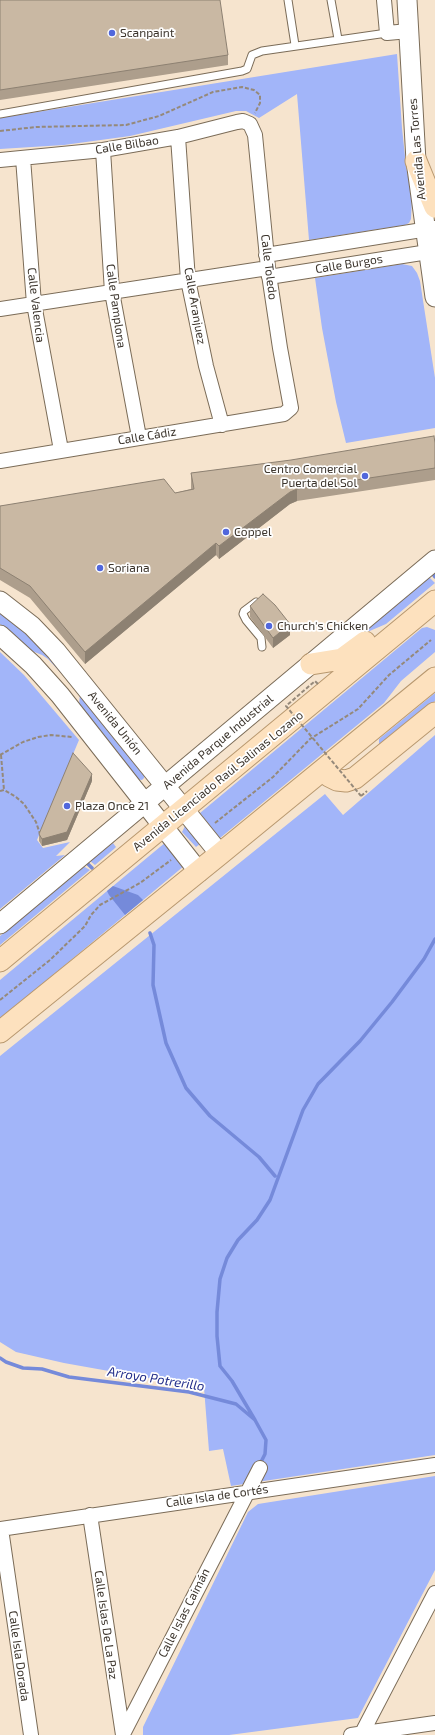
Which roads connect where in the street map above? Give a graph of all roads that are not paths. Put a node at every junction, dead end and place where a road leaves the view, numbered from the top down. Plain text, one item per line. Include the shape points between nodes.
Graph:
1 (288, 0) edge
2 (331, 0) edge
3 (384, 0) edge
4 (407, 0) edge
5 (409, 31) junction
6 (387, 33) junction
7 (338, 39) junction
8 (295, 45) junction
9 (0, 114) edge
10 (253, 120) joint
11 (178, 137) junction
12 (103, 150) junction
13 (23, 158) junction
14 (0, 160) edge
15 (416, 161) junction
16 (435, 207) edge
17 (430, 229) edge
18 (428, 252) junction
19 (268, 267) junction
20 (188, 280) junction
21 (112, 292) junction
22 (435, 297) edge
23 (34, 304) junction
24 (0, 309) edge
25 (291, 408) joint
26 (222, 425) junction
27 (140, 437) junction
28 (61, 450) junction
29 (0, 461) edge
30 (435, 560) edge
31 (263, 597) edge
32 (0, 601) edge
33 (435, 601) edge
34 (402, 628) junction
35 (433, 630) edge
36 (0, 635) edge
37 (262, 647) dead end
38 (311, 664) junction
39 (435, 664) edge
40 (33, 665) junction
41 (435, 678) edge
42 (83, 682) junction
43 (435, 713) edge
44 (79, 718) junction
45 (386, 719) junction
46 (323, 771) junction
47 (166, 785) junction
48 (145, 802) junction
49 (184, 808) junction
50 (163, 825) junction
51 (220, 854) junction
52 (199, 872) junction
53 (0, 924) edge
54 (0, 961) edge
55 (0, 1032) edge
56 (435, 1465) edge
57 (260, 1468) dead end
58 (246, 1492) junction
59 (90, 1515) junction
60 (0, 1529) edge
61 (435, 1593) edge
62 (435, 1723) edge
63 (358, 1734) edge
64 (31, 1735) edge
65 (123, 1735) edge

1 - 8 lane
2 - 7 lane
3 - 6 street
4 - 5 street, Avenida Las Torres
5 - 6 street
5 - 15 street, Avenida Las Torres
6 - 7 lane
7 - 8 lane
8 - 9 lane via 252,55 247,69 242,71
10 - 11 street, Calle Bilbao
10 - 19 street, Calle Toledo
11 - 12 street, Calle Bilbao
11 - 20 street, Calle Aranjuez
12 - 13 street, Calle Bilbao
12 - 21 street, Calle Pamplona
13 - 14 street, Calle Bilbao
13 - 23 street, Calle Valencia
15 - 16 main road
15 - 17 street, Avenida Las Torres
17 - 18 street, Avenida Las Torres
17 - 19 street, Calle Burgos
18 - 19 street, Calle Burgos
18 - 22 street, Avenida Las Torres
19 - 20 street, Calle Burgos
19 - 25 street, Calle Toledo
20 - 21 street, Calle Burgos
20 - 26 street, Calle Aranjuez via 206,366
21 - 23 street, Calle Burgos
21 - 27 street, Calle Pamplona
23 - 24 street, Calle Burgos
23 - 28 street, Calle Valencia
25 - 26 street, Calle Cádiz via 284,414
26 - 27 street, Calle Cádiz
27 - 28 street, Calle Cádiz
28 - 29 street, Calle Cádiz
30 - 38 street, Avenida Parque Industrial
31 - 37 lane via 243,613 261,638
32 - 42 street, Avenida Unión via 32,626
33 - 34 main road, Avenida Licenciado Raúl Salinas Lozano
34 - 35 main road via 423,619
34 - 38 main road via 371,638 342,659
34 - 49 main road, Avenida Licenciado Raúl Salinas Lozano
36 - 40 street, Avenida Unión
38 - 47 street, Avenida Parque Industrial
39 - 45 main road via 398,699
40 - 42 street via 50,672 66,687
40 - 44 street, Avenida Unión
41 - 45 main road
42 - 44 street via 74,701
42 - 47 street, Avenida Unión
43 - 46 main road via 355,778 337,780
44 - 48 street, Avenida Unión
45 - 46 main road
46 - 51 main road
47 - 48 street, Avenida Parque Industrial
47 - 49 street, Avenida Unión
48 - 50 street, Avenida Unión
48 - 53 street, Avenida Parque Industrial
49 - 50 main road, Avenida Licenciado Raúl Salinas Lozano
49 - 51 street, Avenida Unión
50 - 52 street, Avenida Unión
50 - 54 main road, Avenida Licenciado Raúl Salinas Lozano
51 - 52 main road
52 - 55 main road
56 - 58 street, Calle Isla de Cortés
57 - 58 street, Calle Islas Caimán
58 - 59 street, Calle Isla de Cortés
58 - 65 street, Calle Islas Caimán
59 - 60 street, Calle Isla de Cortés
59 - 65 street, Calle Islas De La Paz
60 - 64 street, Calle Isla Dorada
61 - 63 street
62 - 63 street

